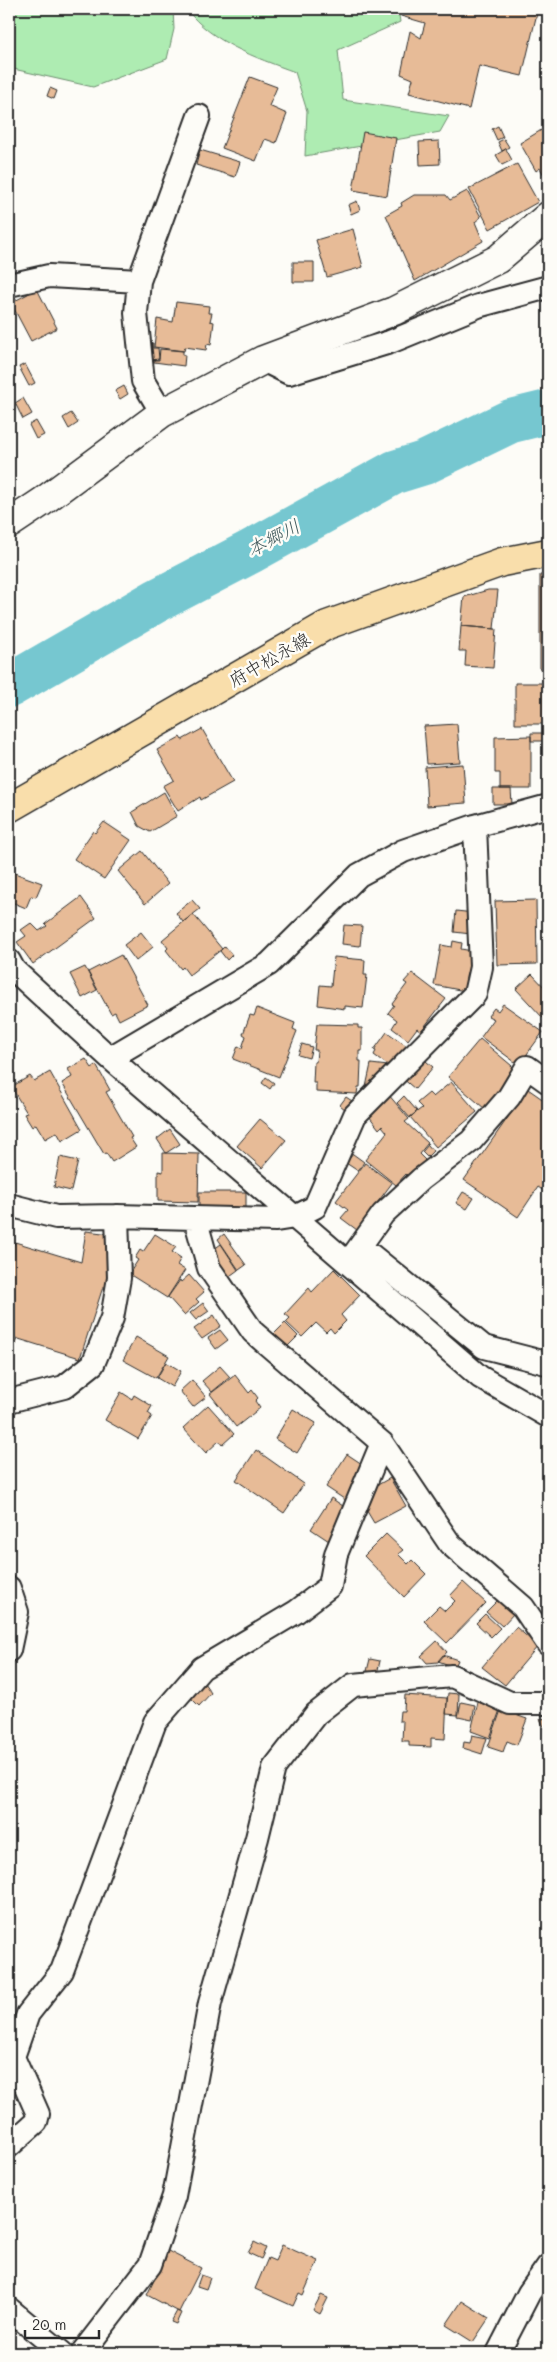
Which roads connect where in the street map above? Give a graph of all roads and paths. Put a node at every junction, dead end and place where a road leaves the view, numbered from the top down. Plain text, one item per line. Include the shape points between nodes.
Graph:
1 (199, 116) dead end
2 (548, 216) edge
3 (139, 281) junction
4 (9, 285) edge
5 (548, 287) edge
6 (263, 360) junction
7 (162, 413) junction
8 (9, 524) edge
9 (548, 553) edge
10 (548, 806) edge
11 (9, 808) edge
12 (475, 826) junction
13 (9, 961) edge
14 (110, 1058) junction
15 (548, 1082) edge
16 (9, 1205) edge
17 (117, 1216) junction
18 (295, 1217) junction
19 (195, 1218) junction
20 (348, 1263) junction
21 (548, 1361) edge
22 (9, 1401) edge
23 (548, 1416) edge
24 (382, 1443) junction
25 (9, 1588) edge
26 (548, 1644) edge
27 (9, 1650) edge
28 (548, 1703) edge
29 (9, 2146) edge
30 (548, 2266) edge
31 (9, 2308) edge
32 (62, 2353) edge
33 (82, 2353) edge
34 (498, 2353) edge

1 - 3 street
2 - 6 street via 498,259 394,311
3 - 4 street via 50,276
3 - 7 street via 136,313 143,381
5 - 6 street via 478,306 390,342 288,372
6 - 7 street
7 - 8 street
9 - 11 main road, 府中松永線 via 502,562 327,625
10 - 12 street
12 - 14 street via 403,851 359,875 269,964
12 - 18 street via 482,967 475,994 355,1115 315,1207
13 - 14 street via 14,970
14 - 18 street
15 - 20 street via 527,1067 509,1098 471,1141 421,1179 383,1214
16 - 17 street via 56,1217
17 - 19 street
17 - 22 street via 118,1278 112,1318 93,1364 64,1388
18 - 19 street via 276,1220
18 - 20 street
19 - 24 street via 209,1268 252,1332
20 - 21 street via 371,1255 484,1347
20 - 23 street via 480,1377
24 - 26 street via 450,1544 523,1607
24 - 29 street via 336,1554 330,1586 296,1612 202,1668 155,1722 62,1971 28,2014 13,2057 38,2114 36,2122
25 - 27 street via 17,1612
28 - 33 street via 510,1703 452,1676 353,1686 316,1714 274,1768 210,2003 174,2196 150,2265
30 - 34 street via 529,2293
31 - 32 street

